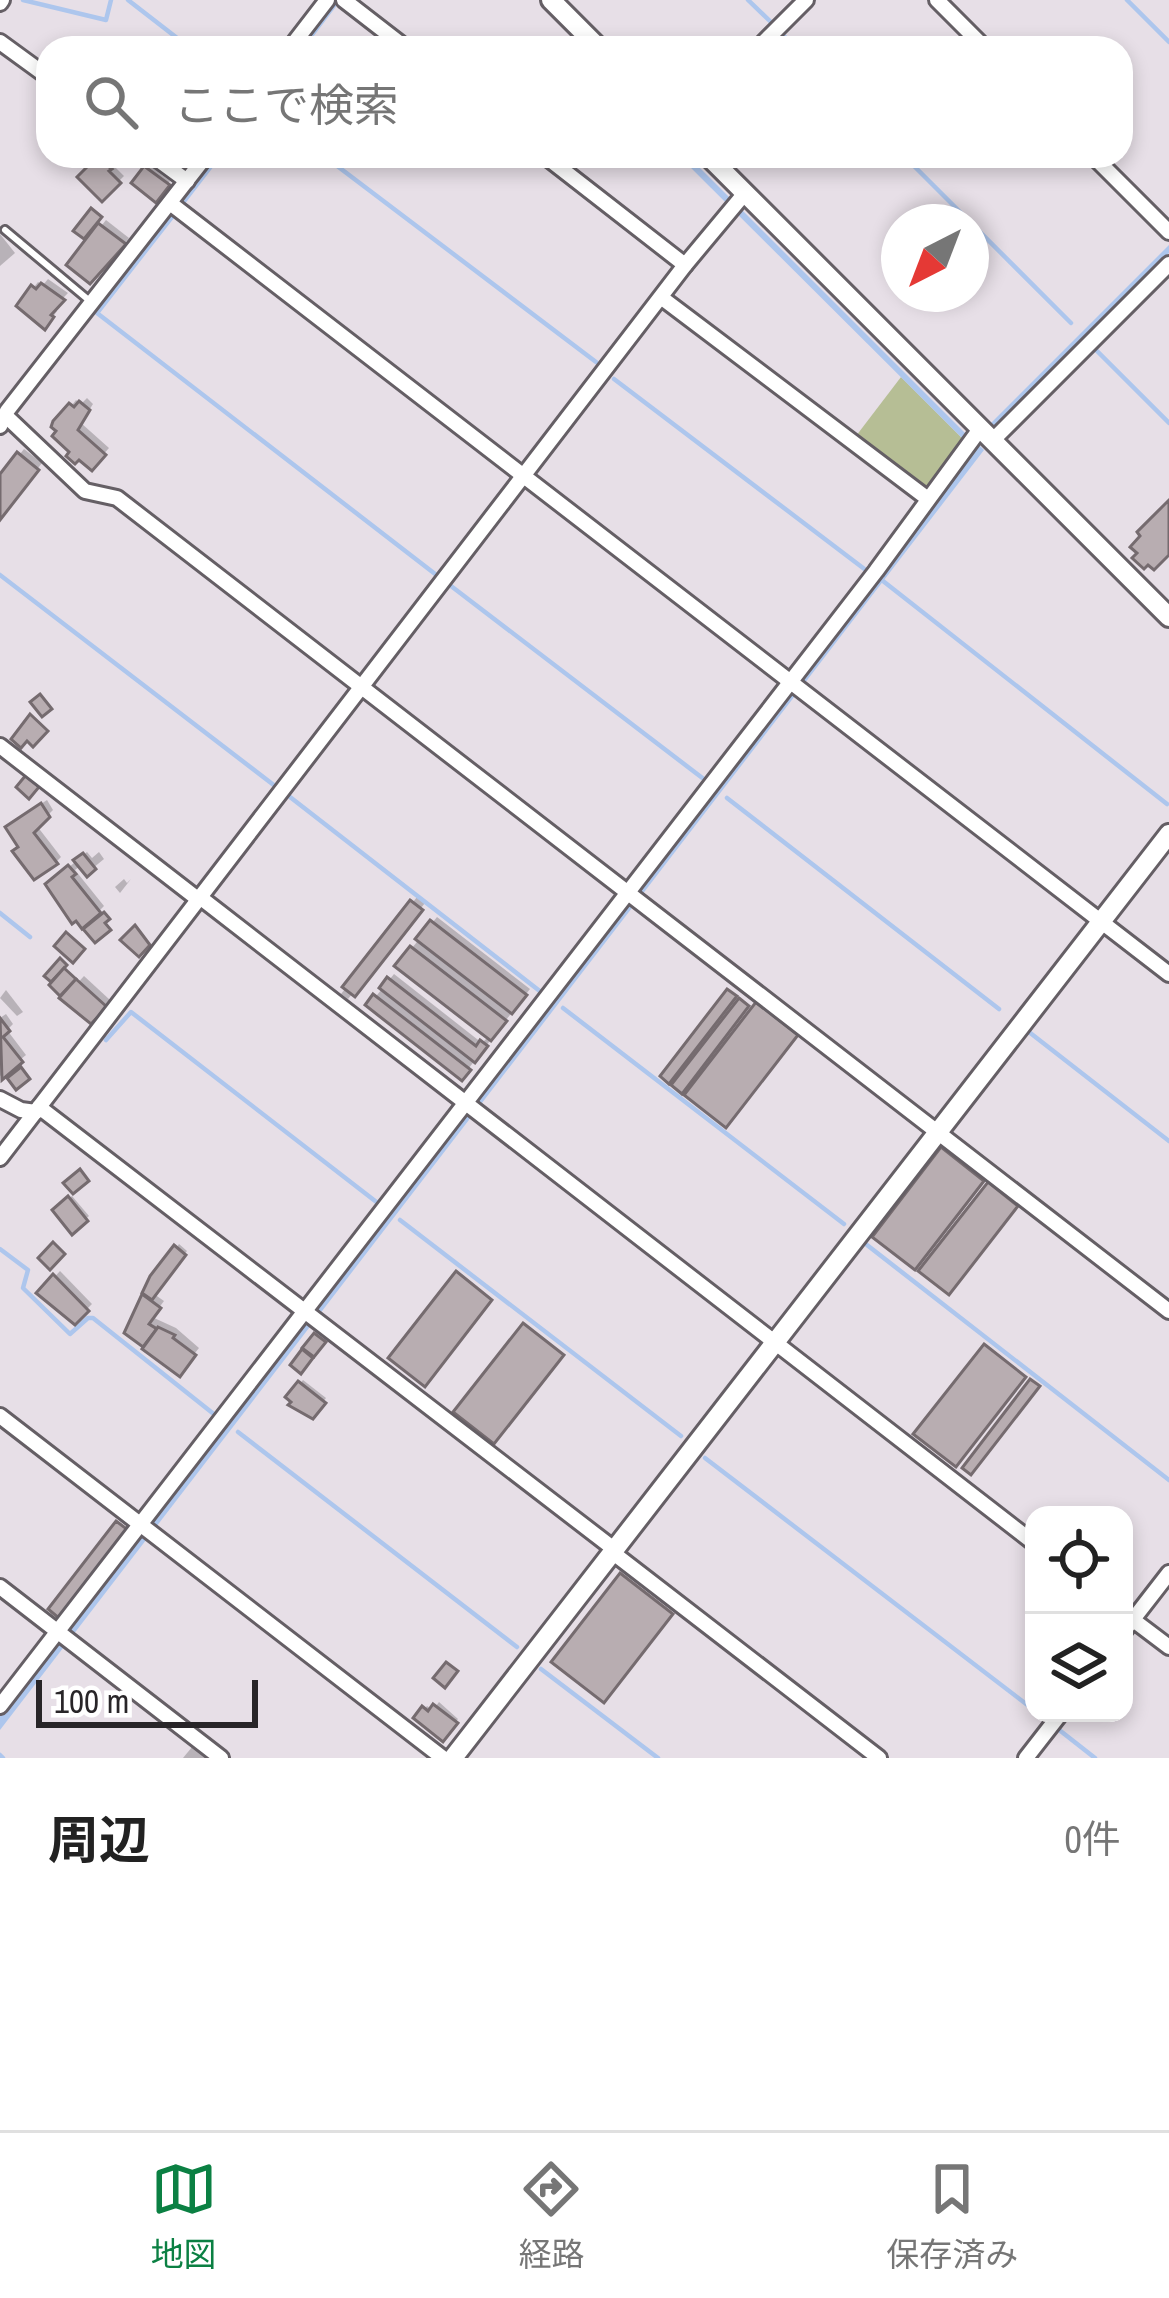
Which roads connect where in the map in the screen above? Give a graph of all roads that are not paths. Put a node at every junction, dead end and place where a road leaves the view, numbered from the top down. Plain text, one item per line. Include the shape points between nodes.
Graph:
1 (327, 0) edge
2 (344, 0) edge
3 (551, 0) edge
4 (806, 0) edge
5 (937, 0) edge
6 (299, 36) edge
7 (390, 36) edge
8 (587, 36) edge
9 (770, 36) edge
10 (973, 36) edge
11 (0, 42) edge
12 (36, 68) edge
13 (169, 168) edge
14 (197, 168) edge
15 (560, 168) edge
16 (716, 168) edge
17 (1105, 168) edge
18 (187, 181) junction
19 (170, 202) junction
20 (737, 202) junction
21 (5, 230) dead end
22 (1169, 232) edge
23 (1169, 264) edge
24 (685, 265) junction
25 (662, 298) junction
26 (91, 302) junction
27 (4, 415) edge
28 (986, 435) junction
29 (525, 477) junction
30 (928, 500) junction
31 (1169, 616) edge
32 (795, 684) junction
33 (362, 687) junction
34 (0, 746) edge
35 (1169, 834) edge
36 (633, 894) junction
37 (200, 899) junction
38 (1101, 922) junction
39 (1169, 974) edge
40 (0, 1099) edge
41 (469, 1106) junction
42 (37, 1110) junction
43 (938, 1130) junction
44 (0, 1158) edge
45 (1169, 1311) edge
46 (309, 1315) junction
47 (773, 1342) junction
48 (0, 1416) edge
49 (145, 1528) junction
50 (1025, 1536) edge
51 (613, 1550) junction
52 (1169, 1573) edge
53 (0, 1587) edge
54 (1133, 1614) edge
55 (1133, 1625) edge
56 (62, 1635) junction
57 (1169, 1647) edge
58 (0, 1706) edge
59 (1053, 1722) edge
60 (221, 1758) edge
61 (443, 1758) edge
62 (453, 1758) edge
63 (879, 1758) edge
64 (1026, 1758) edge

1 - 6 street
2 - 7 street
3 - 8 street
4 - 9 street
5 - 10 street
11 - 12 street
13 - 18 street
14 - 18 street
15 - 24 street
16 - 20 street
17 - 22 street
18 - 19 street
19 - 26 street
19 - 29 street
20 - 24 street
20 - 28 street
21 - 26 lane
23 - 28 street
24 - 25 street
25 - 29 street
25 - 30 street
26 - 27 street
27 - 33 street via 86,491 117,498
28 - 30 street
28 - 31 street
29 - 32 street
29 - 33 street
30 - 32 street
32 - 36 street
32 - 38 street
33 - 36 street
33 - 37 street
34 - 37 street
35 - 38 street
36 - 41 street
36 - 43 street
37 - 41 street
37 - 42 street
38 - 39 street
38 - 43 street
40 - 42 street
41 - 46 street
41 - 47 street
42 - 44 street
42 - 46 street
43 - 45 street
43 - 47 street
46 - 49 street
46 - 51 street
47 - 50 street
47 - 51 street
48 - 49 street
49 - 56 street
49 - 61 street
51 - 62 street
51 - 63 street
52 - 54 street
53 - 56 street
55 - 57 street
56 - 58 street
56 - 60 street
59 - 64 street

